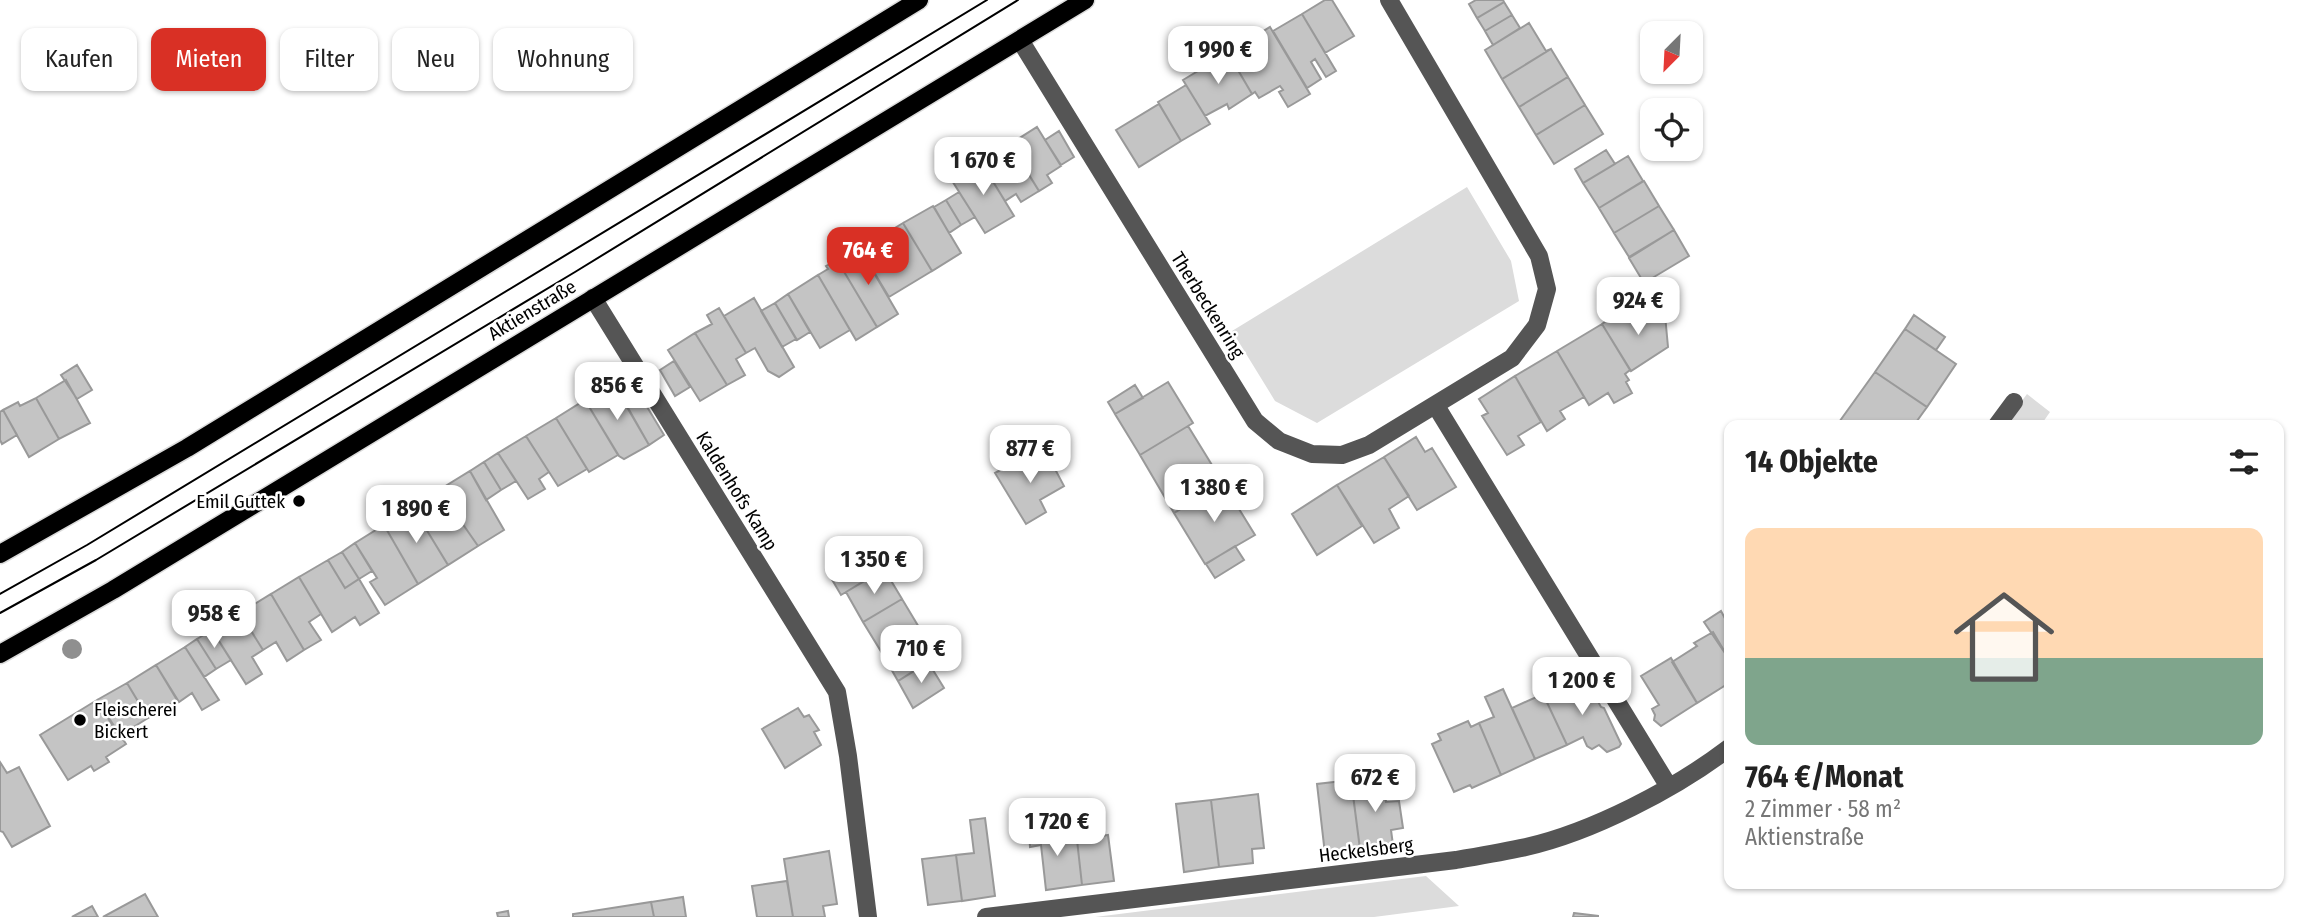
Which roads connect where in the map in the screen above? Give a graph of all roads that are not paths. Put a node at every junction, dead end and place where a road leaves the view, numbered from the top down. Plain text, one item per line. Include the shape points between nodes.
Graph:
1 (919, 0) edge
2 (1085, 0) edge
3 (1389, 0) edge
4 (1020, 40) junction
5 (593, 298) junction
6 (2014, 401) dead end
7 (1436, 406) junction
8 (2001, 420) edge
9 (0, 554) edge
10 (0, 654) edge
11 (1724, 751) edge
12 (1668, 787) junction
13 (868, 917) edge
14 (986, 917) edge

1 - 9 main road via 187,448
2 - 4 main road, Aktienstraße
3 - 7 street, Therbeckenring via 1539,256 1547,289 1537,325 1512,358
4 - 5 main road, Aktienstraße
4 - 7 street, Therbeckenring via 1255,421 1279,440 1312,454 1342,455 1369,445
5 - 10 main road, Aktienstraße
5 - 13 street, Kaldenhofs Kamp via 837,692
6 - 8 street
7 - 12 street
11 - 12 street, Heckelsberg
12 - 14 street, Heckelsberg via 1600,822 1516,849

